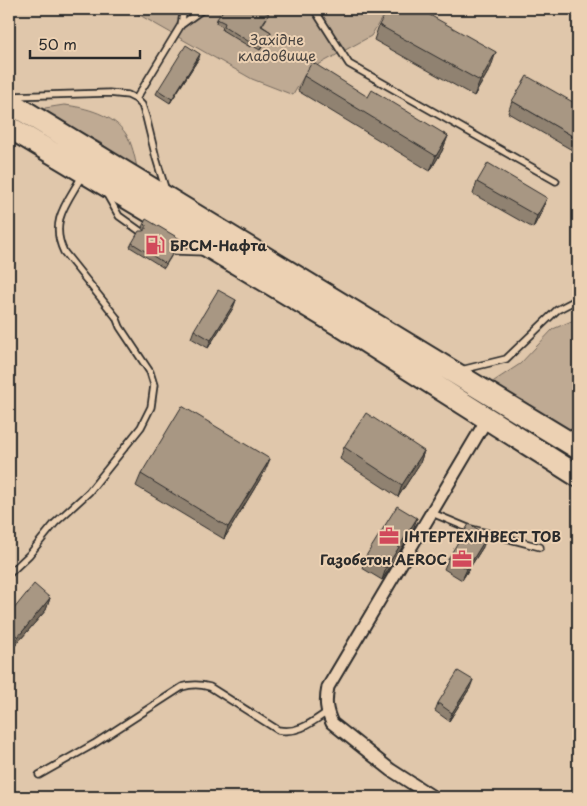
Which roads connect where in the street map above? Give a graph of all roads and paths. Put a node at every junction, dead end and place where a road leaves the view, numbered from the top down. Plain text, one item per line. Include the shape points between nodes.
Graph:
1 (184, 9) edge
2 (203, 9) edge
3 (314, 9) edge
4 (181, 24) junction
5 (9, 96) edge
6 (136, 99) junction
7 (9, 102) edge
8 (9, 127) edge
9 (91, 176) junction
10 (556, 181) dead end
11 (169, 198) junction
12 (140, 231) edge
13 (174, 251) edge
14 (217, 252) junction
15 (578, 299) edge
16 (455, 372) junction
17 (487, 419) junction
18 (578, 448) edge
19 (578, 476) edge
20 (432, 513) junction
21 (540, 547) dead end
22 (9, 574) edge
23 (327, 712) junction
24 (39, 775) dead end
25 (433, 797) edge

1 - 4 lane
2 - 4 lane
3 - 10 lane via 349,64
4 - 6 lane
5 - 6 lane via 109,93
6 - 11 lane via 146,117
7 - 11 highway
8 - 9 highway
9 - 12 lane via 119,216
9 - 14 highway
9 - 22 lane via 62,210 57,234 64,252 116,317 150,372 154,384 152,407 141,427 89,492 55,523
11 - 16 highway
13 - 14 lane
14 - 17 highway
15 - 16 lane via 557,310 506,358
16 - 18 highway
17 - 19 highway
17 - 20 street
20 - 21 lane via 468,528
20 - 23 street via 328,687
23 - 24 lane via 296,731 287,732 278,730 210,687 191,684
23 - 25 street via 332,723 391,770

